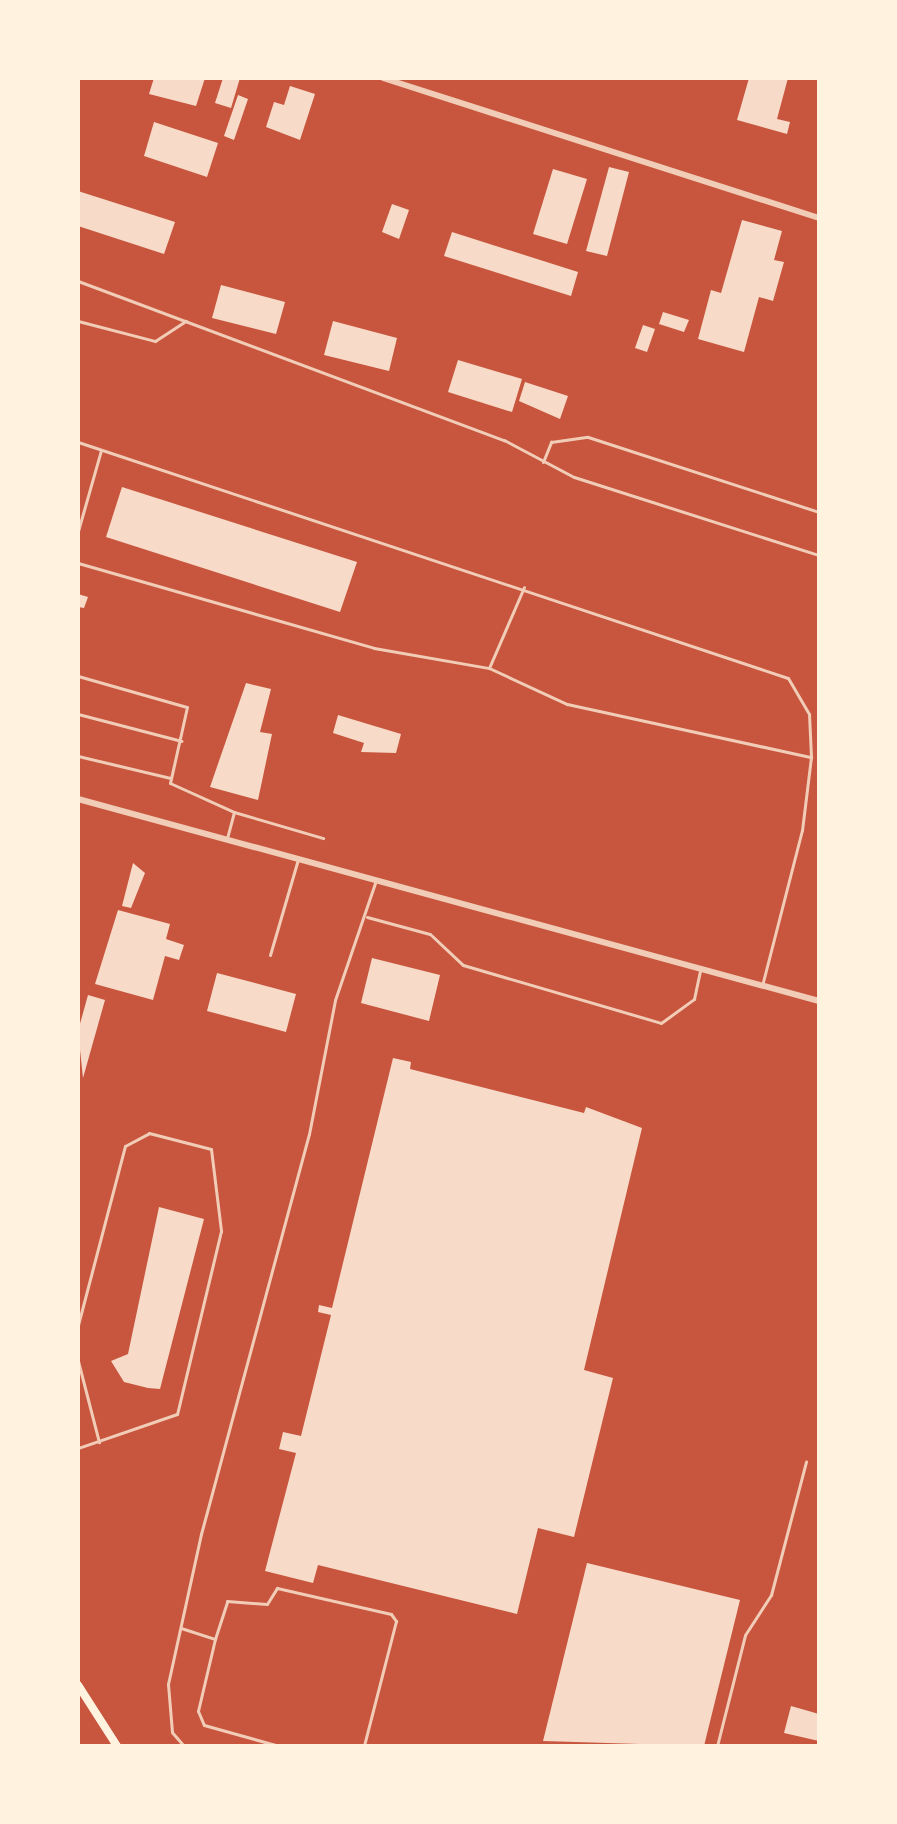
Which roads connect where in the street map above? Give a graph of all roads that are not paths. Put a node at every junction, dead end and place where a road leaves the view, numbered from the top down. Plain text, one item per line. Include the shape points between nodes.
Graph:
1 (383, 78) edge
2 (819, 218) edge
3 (78, 281) edge
4 (78, 321) edge
5 (186, 321) junction
6 (78, 442) edge
7 (101, 450) junction
8 (543, 462) junction
9 (819, 512) edge
10 (78, 531) edge
11 (819, 555) edge
12 (78, 563) edge
13 (524, 587) junction
14 (489, 668) junction
15 (78, 676) edge
16 (78, 714) edge
17 (182, 741) junction
18 (78, 756) edge
19 (811, 757) junction
20 (170, 778) junction
21 (78, 799) edge
22 (234, 812) junction
23 (323, 838) dead end
24 (226, 839) junction
25 (298, 859) junction
26 (376, 880) junction
27 (367, 917) junction
28 (270, 955) dead end
29 (701, 969) junction
30 (762, 986) junction
31 (819, 1001) edge
32 (78, 1325) edge
33 (78, 1361) edge
34 (99, 1442) junction
35 (78, 1448) edge
36 (806, 1462) dead end
37 (181, 1628) junction
38 (215, 1639) junction
39 (78, 1685) edge
40 (117, 1746) edge
41 (184, 1746) edge
42 (279, 1746) edge
43 (364, 1746) edge
44 (717, 1746) edge

1 - 2 street
3 - 5 lane
4 - 5 lane via 155,341
5 - 8 lane via 504,440
6 - 7 lane
7 - 10 lane
7 - 13 lane
8 - 9 lane via 551,442 588,437
8 - 11 lane
12 - 14 lane via 374,648
13 - 14 lane
13 - 19 lane via 778,672 804,700
14 - 19 lane via 567,704
15 - 17 lane via 187,707
16 - 17 lane
17 - 20 lane
18 - 20 lane
19 - 30 lane via 802,830
20 - 22 lane via 171,788
21 - 24 street
22 - 23 lane
22 - 24 lane
24 - 25 street
25 - 26 street
25 - 28 lane
26 - 27 lane
26 - 29 street
27 - 29 lane via 430,934 463,965 661,1023 694,999
27 - 37 lane via 335,1000 309,1134
29 - 30 street
30 - 31 street
32 - 34 lane via 125,1146 149,1133 211,1149 221,1231 177,1414
33 - 34 lane
34 - 35 lane
36 - 44 lane via 771,1595 745,1635
37 - 38 lane
37 - 41 lane via 168,1715
38 - 42 lane via 198,1711 204,1725
38 - 43 lane via 227,1601 267,1604 277,1588 391,1614 396,1621
39 - 40 main road

